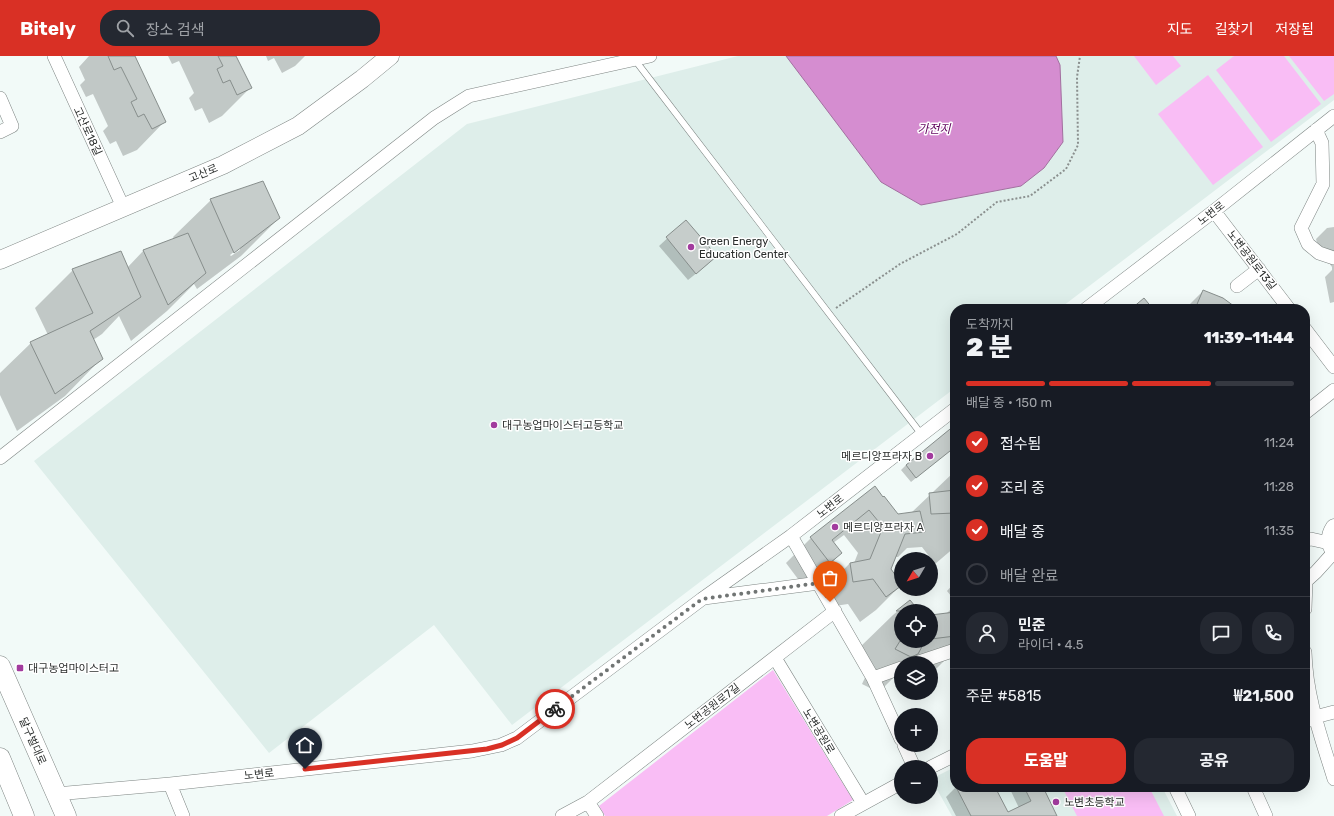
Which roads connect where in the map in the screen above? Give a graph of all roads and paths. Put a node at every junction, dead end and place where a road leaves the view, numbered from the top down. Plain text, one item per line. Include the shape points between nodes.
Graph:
1 (54, 56) edge
2 (390, 56) edge
3 (650, 56) edge
4 (1080, 56) edge
5 (635, 60) junction
6 (0, 98) edge
7 (1334, 116) edge
8 (1316, 130) junction
9 (0, 132) edge
10 (1322, 143) junction
11 (1334, 150) edge
12 (1328, 182) edge
13 (123, 207) junction
14 (1214, 211) junction
15 (1334, 258) edge
16 (0, 260) edge
17 (1259, 269) junction
18 (1237, 286) dead end
19 (1093, 304) edge
20 (1285, 304) edge
21 (829, 314) junction
22 (1310, 336) edge
23 (1334, 367) edge
24 (1334, 390) edge
25 (1310, 409) edge
26 (950, 413) edge
27 (922, 434) junction
28 (0, 458) edge
29 (792, 536) junction
30 (1310, 539) edge
31 (1333, 544) edge
32 (1310, 576) edge
33 (819, 583) junction
34 (702, 599) junction
35 (835, 611) junction
36 (950, 652) edge
37 (937, 656) edge
38 (775, 658) junction
39 (0, 666) edge
40 (894, 670) edge
41 (873, 678) junction
42 (1334, 712) edge
43 (1310, 720) edge
44 (894, 724) edge
45 (0, 758) edge
46 (950, 758) edge
47 (938, 764) edge
48 (1334, 779) edge
49 (170, 784) junction
50 (894, 787) edge
51 (1177, 792) edge
52 (1255, 792) edge
53 (56, 794) junction
54 (588, 802) junction
55 (863, 803) junction
56 (24, 816) edge
57 (66, 816) edge
58 (183, 816) edge
59 (562, 816) edge
60 (597, 816) edge
61 (841, 816) edge
62 (1189, 816) edge
63 (1266, 816) edge

1 - 13 street, 고산로18길
2 - 13 main road, 고산로 via 298,126 223,164
3 - 5 street
4 - 21 path via 1077,76 1078,145 1066,169 1030,196 998,202 957,234 900,264
5 - 21 lane
5 - 28 street via 469,96 434,118
6 - 9 street via 12,126
7 - 8 street, 노변로
8 - 10 street
8 - 14 street, 노변로
10 - 11 street
10 - 12 street
12 - 15 street via 1301,228 1308,244 1319,253
13 - 16 main road, 고산로
14 - 17 street, 노변공원로13길
14 - 19 street, 노변로
17 - 18 street
17 - 20 street, 노변공원로13길
21 - 27 lane
22 - 23 street
24 - 25 street
26 - 27 street, 노변로
27 - 29 street, 노변로
29 - 33 street
29 - 34 street, 노변로
30 - 31 street
31 - 32 street
33 - 34 street, 노변로
33 - 35 street
34 - 49 street, 노변로 via 517,738 502,745 472,751
35 - 38 street, 노변공원로7길
35 - 41 street
36 - 37 street
38 - 54 street, 노변공원로7길
38 - 55 street, 노변공원로
39 - 53 main road, 달구벌대로
40 - 41 street
41 - 44 street
42 - 43 street
43 - 48 street
45 - 56 main road
46 - 47 street
49 - 53 street, 노변로
49 - 58 street
50 - 55 street
51 - 62 street
52 - 63 street
53 - 57 main road, 달구벌대로
54 - 59 street, 노변공원로7길
54 - 60 street
55 - 61 street

